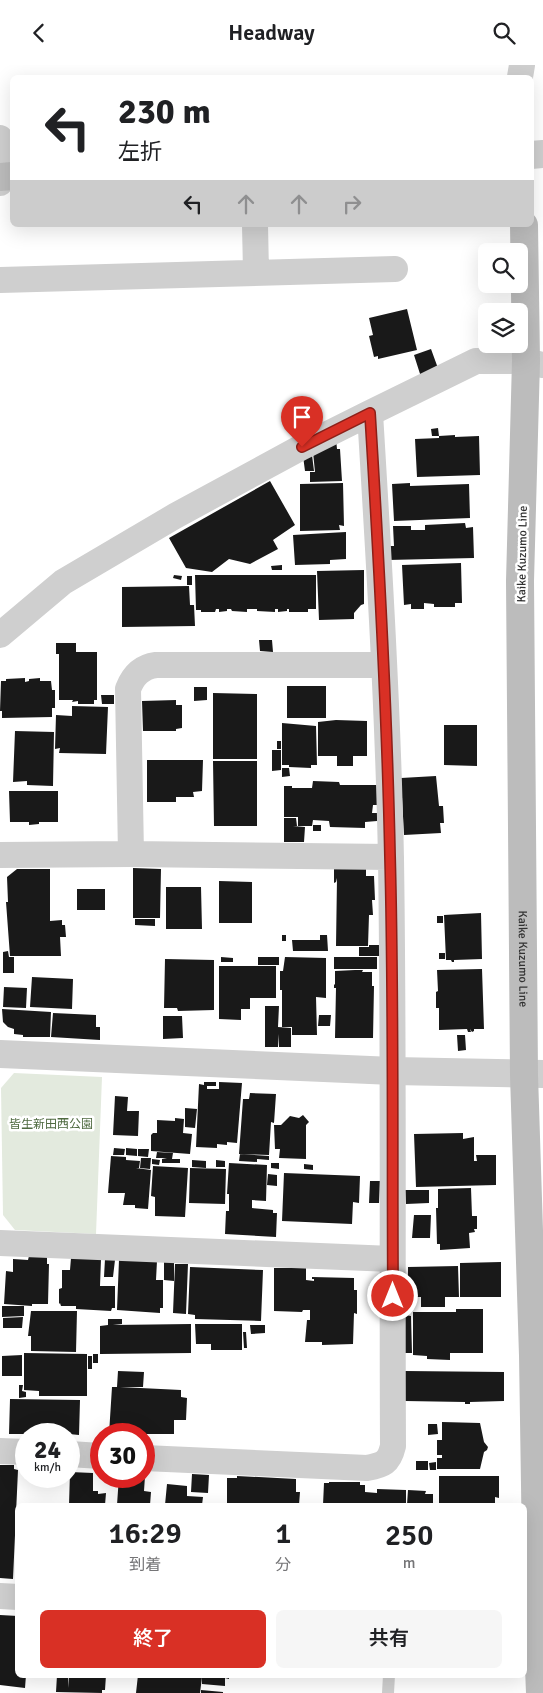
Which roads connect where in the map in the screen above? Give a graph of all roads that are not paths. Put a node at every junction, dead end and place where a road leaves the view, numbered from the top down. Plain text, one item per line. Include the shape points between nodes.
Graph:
1 (0, 138) edge
2 (3, 178) edge
3 (255, 227) edge
4 (524, 227) edge
5 (395, 269) dead end
6 (256, 272) junction
7 (0, 280) edge
8 (534, 363) edge
9 (370, 413) junction
10 (0, 635) edge
11 (384, 665) junction
12 (131, 854) junction
13 (0, 855) edge
14 (390, 857) junction
15 (0, 1054) edge
16 (393, 1071) junction
17 (534, 1075) edge
18 (0, 1243) edge
19 (392, 1259) junction
20 (0, 1451) edge
21 (15, 1452) edge
22 (155, 1458) edge
23 (0, 1596) edge
24 (15, 1597) edge
25 (535, 1615) edge
26 (390, 1678) edge
27 (388, 1693) edge
28 (540, 1693) edge

1 - 2 street
3 - 6 street
4 - 8 main road, Kaike Kuzumo Line
5 - 6 street
6 - 7 street
8 - 9 street via 476,361
8 - 17 main road, Kaike Kuzumo Line via 520,581
9 - 10 street via 174,516 63,582
9 - 11 street
11 - 12 street via 156,665 142,669 128,689
11 - 14 street
12 - 13 street
12 - 14 street
14 - 16 street
15 - 16 street
16 - 17 street
16 - 19 street
17 - 25 main road, Kaike Kuzumo Line
18 - 19 street
19 - 22 street via 393,1446 391,1454 381,1465 367,1468
20 - 21 street
23 - 24 street
25 - 28 main road, Kaike Kuzumo Line
26 - 27 lane

